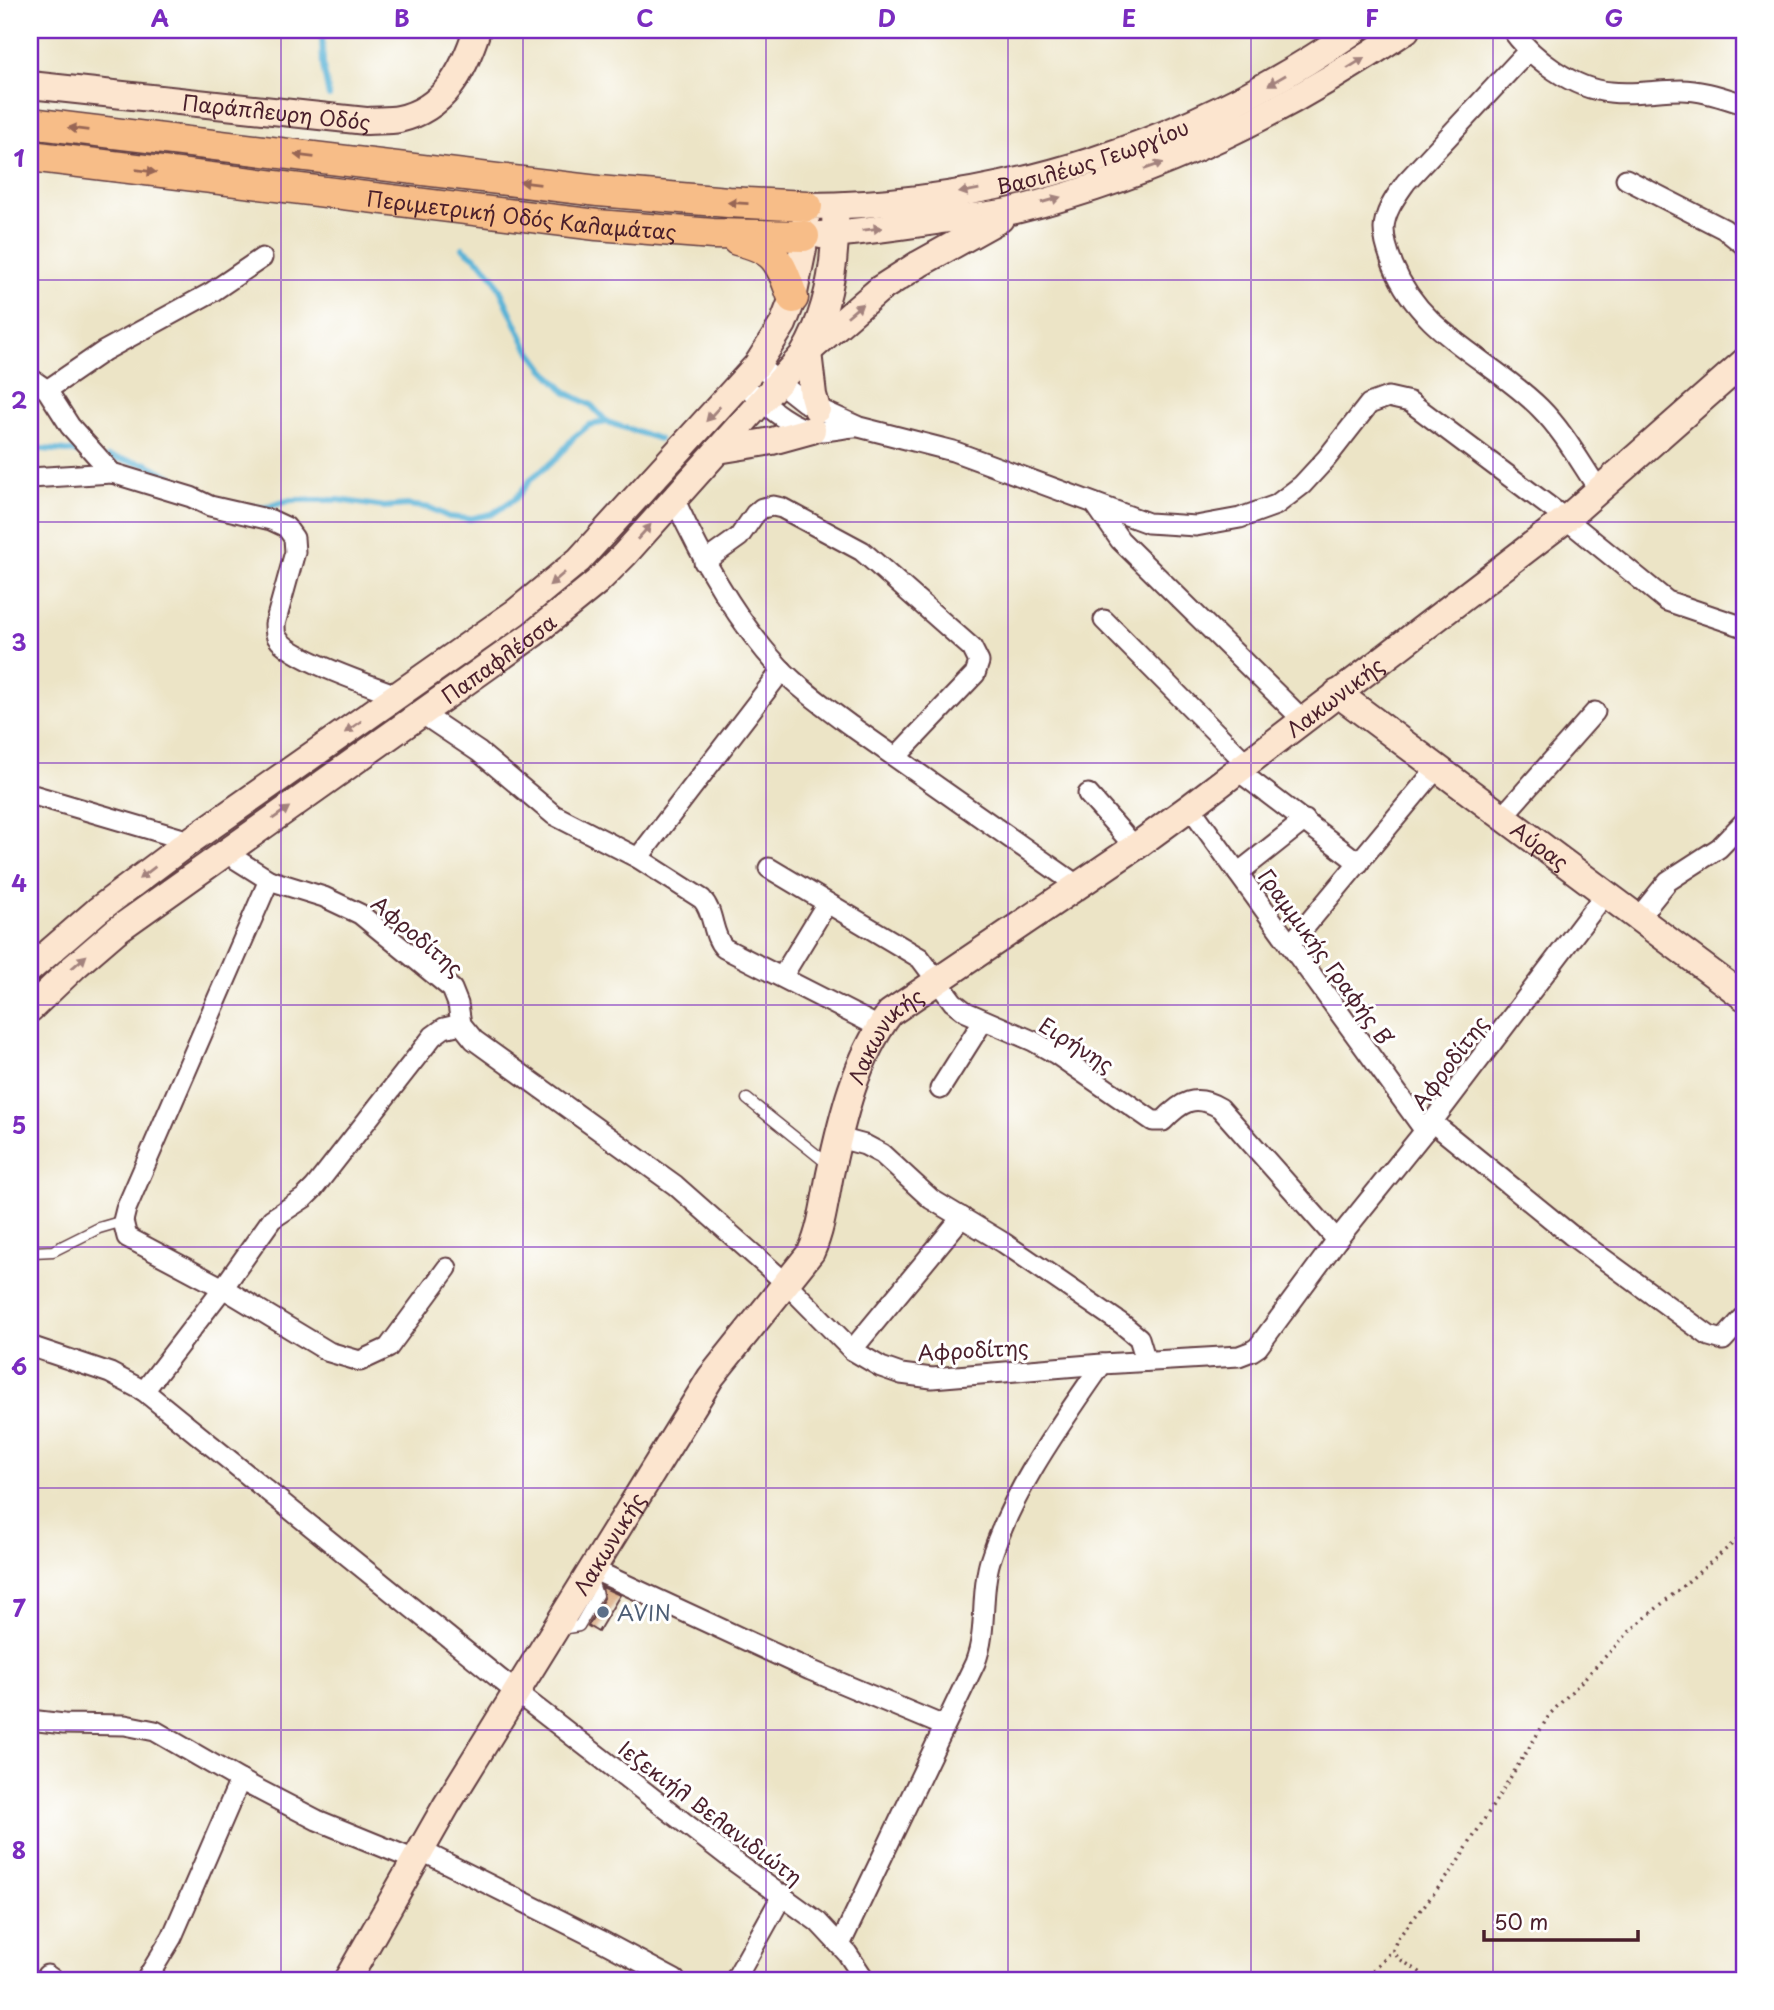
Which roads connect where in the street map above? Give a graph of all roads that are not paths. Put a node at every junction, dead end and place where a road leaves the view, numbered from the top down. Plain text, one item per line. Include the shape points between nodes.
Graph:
1 (477, 30) edge
2 (1355, 30) edge
3 (1406, 30) edge
4 (1512, 30) edge
5 (1529, 50) junction
6 (30, 85) edge
7 (1744, 104) edge
8 (30, 123) edge
9 (30, 156) edge
10 (1626, 179) dead end
11 (821, 206) junction
12 (1013, 211) junction
13 (713, 234) junction
14 (836, 234) junction
15 (804, 236) junction
16 (1744, 245) edge
17 (262, 258) dead end
18 (793, 298) junction
19 (805, 353) junction
20 (1744, 362) edge
21 (30, 378) edge
22 (759, 383) junction
23 (47, 390) junction
24 (814, 420) junction
25 (718, 450) junction
26 (112, 473) junction
27 (30, 478) edge
28 (1599, 490) junction
29 (674, 498) junction
30 (1095, 504) junction
31 (1566, 519) junction
32 (704, 562) junction
33 (1104, 620) dead end
34 (1744, 627) edge
35 (782, 670) junction
36 (1337, 693) junction
37 (397, 695) junction
38 (1595, 712) dead end
39 (421, 713) junction
40 (1303, 720) junction
41 (896, 757) junction
42 (1241, 766) junction
43 (1437, 768) junction
44 (30, 794) edge
45 (1088, 794) dead end
46 (1190, 807) junction
47 (1502, 817) junction
48 (1305, 820) junction
49 (1744, 822) edge
50 (190, 841) junction
51 (1135, 847) junction
52 (226, 853) junction
53 (638, 858) junction
54 (1359, 863) junction
55 (769, 868) dead end
56 (1238, 873) junction
57 (270, 880) junction
58 (1077, 885) junction
59 (1605, 894) junction
60 (827, 903) junction
61 (1638, 918) junction
62 (1290, 945) junction
63 (30, 969) edge
64 (782, 977) junction
65 (938, 980) junction
66 (1739, 988) edge
67 (30, 1009) edge
68 (983, 1021) junction
69 (461, 1024) junction
70 (879, 1027) junction
71 (940, 1089) dead end
72 (747, 1099) dead end
73 (1428, 1127) junction
74 (839, 1138) junction
75 (832, 1166) junction
76 (962, 1217) junction
77 (124, 1221) junction
78 (1338, 1240) junction
79 (33, 1252) dead end
80 (447, 1268) dead end
81 (787, 1284) junction
82 (223, 1288) junction
83 (1744, 1317) edge
84 (30, 1346) edge
85 (852, 1350) junction
86 (1146, 1360) junction
87 (1102, 1364) junction
88 (144, 1391) junction
89 (591, 1571) junction
90 (516, 1692) junction
91 (30, 1720) edge
92 (944, 1727) junction
93 (240, 1780) junction
94 (417, 1855) junction
95 (783, 1894) junction
96 (840, 1945) junction
97 (146, 1980) edge
98 (347, 1980) edge
99 (675, 1980) edge
100 (735, 1980) edge
101 (865, 1980) edge

1 - 6 main road, Παράπλευρη Οδός via 467,61 440,98 420,113 397,120 366,121
2 -> 11 main road, Βασιλέως Γεωργίου via 1198,121 1084,165 1007,185 910,202
12 -> 3 main road, Βασιλέως Γεωργίου via 1089,189 1207,145 1293,101
4 - 5 street
5 - 7 street via 1557,72 1608,92 1683,90
5 - 28 street via 1406,182 1392,203 1384,228 1402,288 1424,315 1539,407
11 -> 8 main road, Περιμετρική Οδός Καλαμάτας via 584,190
9 -> 13 main road, Περιμετρική Οδός Καλαμάτας via 597,225
10 - 16 street via 1724,229
11 - 14 main road, Παπαφλέσσα
11 - 15 main road, Παπαφλέσσα
14 -> 12 main road, Περιμετρική Οδός Καλαμάτας
19 -> 12 main road via 880,289
13 - 15 main road, Περιμετρική Οδός Καλαμάτας
13 - 18 main road via 769,251
14 - 15 main road, Περιμετρική Οδός Καλαμάτας
14 - 19 main road, Παπαφλέσσα via 825,309
15 - 18 main road, Παπαφλέσσα
17 - 23 street
18 - 22 main road, Παπαφλέσσα
19 - 22 main road, Παπαφλέσσα
19 - 24 main road
20 - 28 main road, Λακωνικής
21 - 23 street
22 - 24 street
22 - 25 main road, Παπαφλέσσα
22 -> 37 main road, Παπαφλέσσα via 579,560 516,612
23 - 26 street via 70,426
24 - 25 main road via 772,441
24 - 30 street via 953,451
25 - 29 main road, Παπαφλέσσα
26 - 27 street
26 - 37 street via 286,527 294,538 295,552 275,634 303,658
28 - 31 main road, Λακωνικής
29 - 32 street
39 -> 29 main road, Παπαφλέσσα via 587,590
30 - 31 street via 1148,523 1196,526 1276,505 1303,485 1369,404 1388,397 1410,402
30 - 40 street via 1120,540
31 - 34 street via 1667,601
31 - 36 main road, Λακωνικής
32 - 35 street
32 - 41 street via 739,537 762,508 782,508 862,551 972,648 979,662 975,674
33 - 42 street
35 - 41 street
35 - 53 street
36 - 40 main road, Λακωνικής
36 - 43 main road, Αύρας
37 -> 50 main road, Παπαφλέσσα
38 - 47 street
52 -> 39 main road, Παπαφλέσσα
39 - 53 street via 479,752 554,815
40 - 42 main road, Λακωνικής
41 - 58 street
42 - 46 main road, Λακωνικής
42 - 48 street
43 - 47 main road, Αύρας
43 - 54 street
44 - 50 street
45 - 51 street
46 - 51 main road, Λακωνικής
46 - 56 street, Γραμμικής Γραφής Β΄
47 - 59 main road, Αύρας
48 - 54 street
48 - 56 street
49 - 61 street via 1719,848 1668,881
50 -> 63 main road, Παπαφλέσσα via 98,910
51 - 58 main road, Λακωνικής
52 - 57 street, Αφροδίτης
67 -> 52 main road, Παπαφλέσσα via 117,930
53 - 64 street via 704,901 724,948
54 - 62 street
55 - 60 street, Ειρήνης
56 - 62 street, Γραμμικής Γραφής Β΄
57 - 69 street, Αφροδίτης via 360,914 452,989
57 - 77 street
58 - 65 main road, Λακωνικής
59 - 61 main road, Αύρας
59 - 73 street, Αφροδίτης
60 - 64 street
60 - 65 street, Ειρήνης via 920,958
61 - 66 main road, Αύρας
62 - 73 street, Γραμμικής Γραφής Β΄
64 - 70 street
65 - 68 street, Ειρήνης via 957,1005
65 - 70 main road, Λακωνικής via 895,1008
68 - 71 street
68 - 78 street, Ειρήνης via 1056,1054 1157,1123 1185,1102 1215,1105
69 - 81 street, Αφροδίτης via 474,1040 675,1185
69 - 82 street via 444,1027 433,1036 314,1188 272,1219
70 - 74 main road, Λακωνικής via 859,1069
72 - 75 lane
73 - 78 street, Αφροδίτης
73 - 83 street, Γραμμικής Γραφής Β΄ via 1709,1336 1723,1340
74 - 75 main road, Λακωνικής
74 - 76 street via 882,1154 931,1199
75 - 81 main road, Λακωνικής via 815,1244
76 - 85 street
76 - 86 street via 1132,1332 1139,1338
77 - 79 lane via 53,1251
77 - 82 street via 130,1240
78 - 86 street, Αφροδίτης via 1252,1351 1229,1357
80 - 82 street via 388,1348 360,1361 329,1352
81 - 85 street, Αφροδίτης
81 - 89 main road, Λακωνικής via 711,1377
82 - 88 street
84 - 88 street, Ιεζεκιήλ Βελανιδιώτη via 110,1373
85 - 87 street, Αφροδίτης via 893,1371 932,1378
86 - 87 street, Αφροδίτης
87 - 92 street via 1051,1439 997,1542 988,1571 977,1657
88 - 90 street, Ιεζεκιήλ Βελανιδιώτη
89 - 90 main road, Λακωνικής
89 - 92 street
90 - 94 main road, Λακωνικής
90 - 95 street, Ιεζεκιήλ Βελανιδιώτη
91 - 93 street via 147,1728
92 - 96 street
93 - 94 street via 317,1820
93 - 97 street via 172,1937
94 - 98 main road, Λακωνικής
94 - 99 street
95 - 96 street, Ιεζεκιήλ Βελανιδιώτη
95 - 100 street
96 - 101 street, Ιεζεκιήλ Βελανιδιώτη

